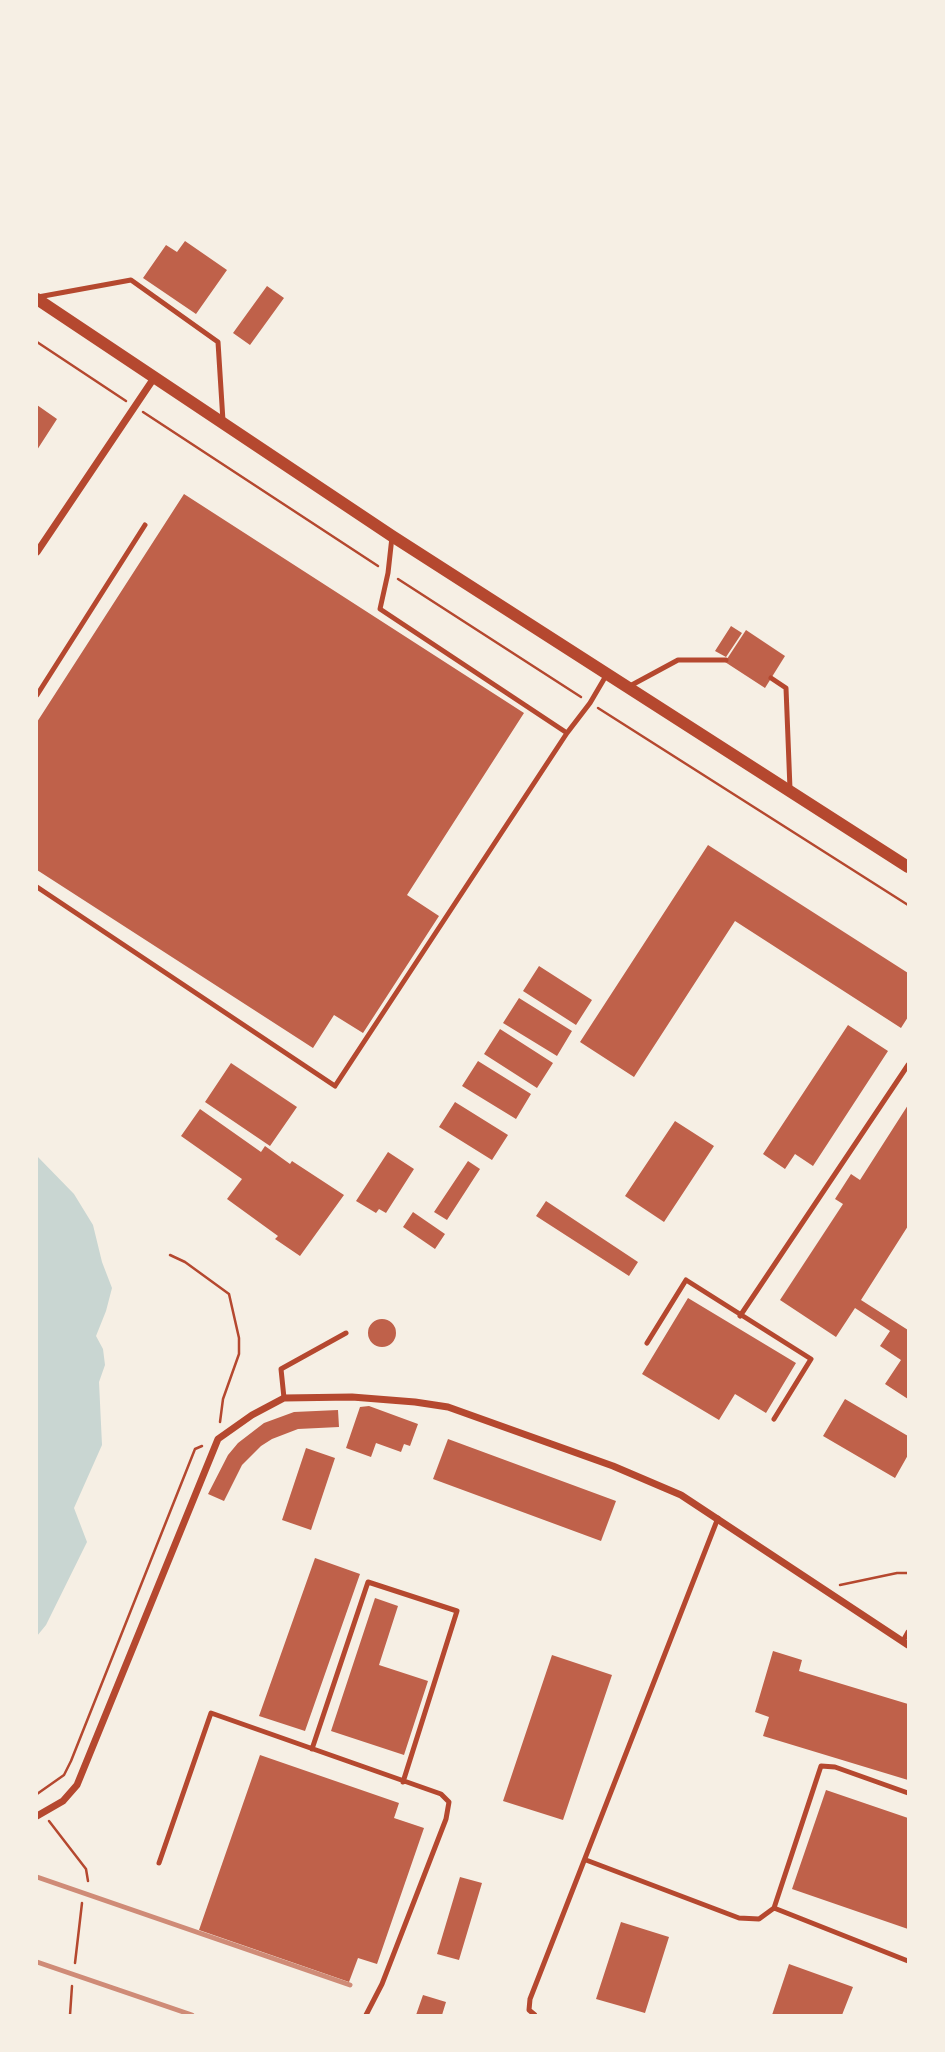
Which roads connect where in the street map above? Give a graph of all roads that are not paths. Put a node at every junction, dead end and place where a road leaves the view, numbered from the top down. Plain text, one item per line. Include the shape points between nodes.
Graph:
1 (37, 298) edge
2 (154, 378) junction
3 (223, 424) junction
4 (145, 524) dead end
5 (392, 536) junction
6 (37, 552) edge
7 (726, 660) dead end
8 (607, 674) junction
9 (771, 678) dead end
10 (628, 688) junction
11 (37, 695) edge
12 (567, 733) junction
13 (790, 792) junction
14 (908, 867) edge
15 (37, 887) edge
16 (908, 1065) edge
17 (740, 1316) junction
18 (346, 1333) dead end
19 (647, 1343) dead end
20 (284, 1398) junction
21 (774, 1419) dead end
22 (718, 1518) junction
23 (908, 1632) edge
24 (905, 1643) edge
25 (312, 1749) junction
26 (402, 1782) junction
27 (908, 1794) edge
28 (40, 1815) edge
29 (586, 1860) junction
30 (159, 1863) dead end
31 (774, 1908) junction
32 (908, 1961) edge
33 (366, 2015) edge
34 (535, 2015) edge

1 - 2 street
1 - 3 lane via 131,280 218,342
2 - 3 street
2 - 6 street
3 - 5 street
4 - 11 lane
5 - 8 street
5 - 12 lane via 380,609
7 - 10 lane via 678,660
8 - 10 street
8 - 12 lane
9 - 13 lane via 786,688
10 - 13 street
12 - 15 lane via 335,1086
13 - 14 street
16 - 17 lane
17 - 19 lane via 686,1280
17 - 21 lane via 811,1359
18 - 20 lane via 281,1369
20 - 22 street via 352,1397 448,1407 613,1466 681,1495
20 - 28 street via 218,1439 77,1785 63,1801
22 - 24 street
22 - 29 lane
23 - 24 lane
25 - 26 lane
25 - 26 lane via 368,1582 457,1611
25 - 30 lane via 211,1713
26 - 33 lane via 441,1794 449,1802 392,1959
27 - 31 lane via 821,1766
29 - 31 lane via 738,1918 760,1919
29 - 34 lane via 530,1999 529,2010
31 - 32 lane

